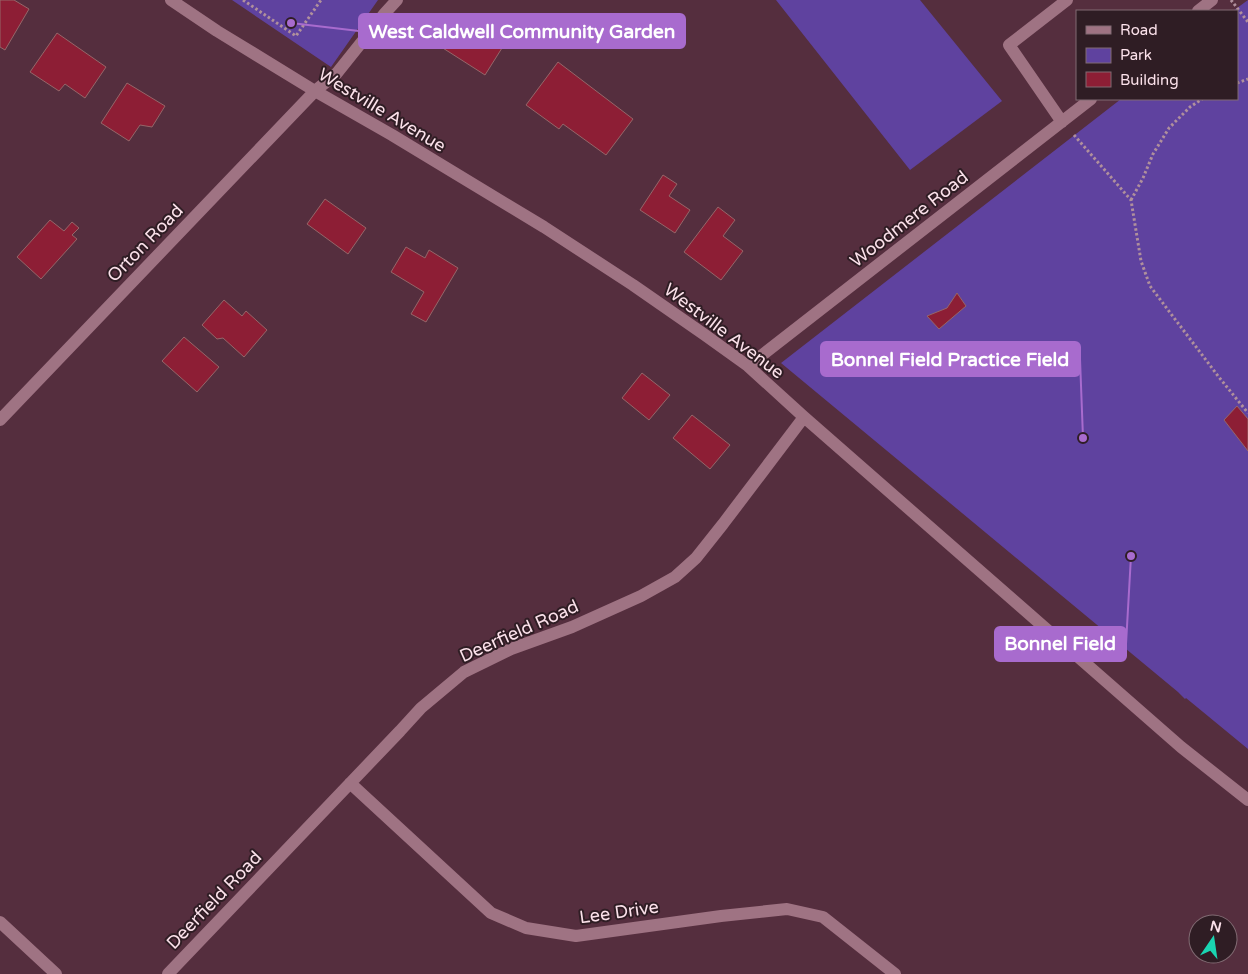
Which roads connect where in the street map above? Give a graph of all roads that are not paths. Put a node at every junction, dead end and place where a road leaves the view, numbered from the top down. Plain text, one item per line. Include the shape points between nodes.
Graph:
1 (172, 0) edge
2 (397, 0) edge
3 (1067, 0) edge
4 (1212, 0) edge
5 (1199, 10) edge
6 (315, 91) junction
7 (1089, 100) edge
8 (1062, 122) junction
9 (748, 366) junction
10 (804, 417) junction
11 (0, 420) edge
12 (350, 783) junction
13 (1248, 800) edge
14 (0, 922) edge
15 (56, 974) edge
16 (168, 974) edge
17 (896, 974) edge

1 - 6 street, Westville Avenue
2 - 6 street, Orton Road via 337,73
3 - 8 street via 1009,45
4 - 5 street
6 - 9 street, Westville Avenue via 544,227
6 - 11 street, Orton Road
7 - 8 street, Woodmere Road
8 - 9 street, Woodmere Road
9 - 10 street, Westville Avenue
10 - 12 street, Deerfield Road via 696,558 675,577 572,627 511,649 464,672 421,708
10 - 13 street, Westville Avenue via 1181,747
12 - 16 street, Deerfield Road
12 - 17 street, Lee Drive via 491,913 526,928 576,936 787,908 823,917
14 - 15 street

